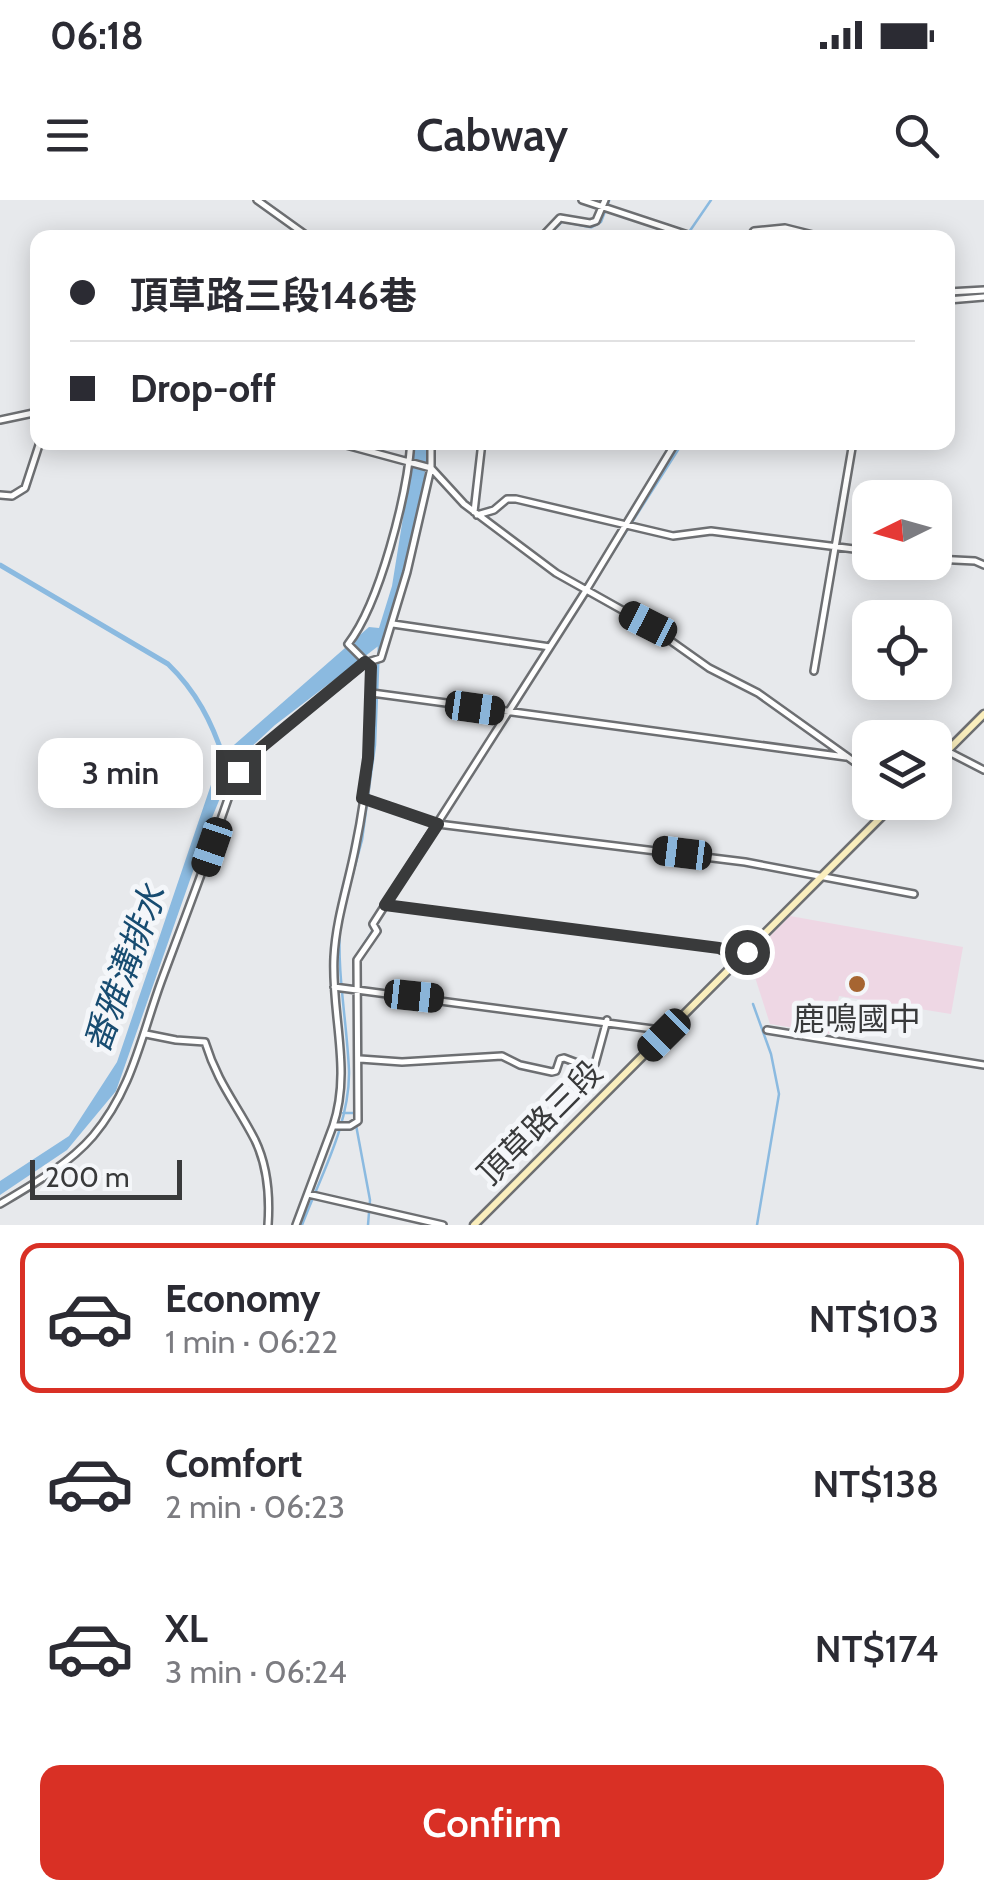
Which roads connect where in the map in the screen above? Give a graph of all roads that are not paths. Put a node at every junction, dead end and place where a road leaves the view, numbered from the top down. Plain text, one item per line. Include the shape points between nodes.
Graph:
1 (256, 200) edge
2 (582, 200) edge
3 (604, 203) edge
4 (299, 230) edge
5 (548, 230) edge
6 (676, 230) edge
7 (764, 230) edge
8 (793, 230) edge
9 (984, 294) edge
10 (955, 296) edge
11 (30, 414) edge
12 (0, 420) edge
13 (37, 450) edge
14 (368, 450) edge
15 (411, 450) edge
16 (431, 450) edge
17 (481, 450) edge
18 (671, 450) edge
19 (852, 450) edge
20 (410, 460) junction
21 (431, 468) junction
22 (0, 495) edge
23 (476, 513) junction
24 (626, 527) junction
25 (837, 548) junction
26 (852, 550) edge
27 (952, 559) edge
28 (984, 564) edge
29 (585, 592) junction
30 (393, 624) junction
31 (550, 647) junction
32 (365, 662) junction
33 (814, 671) dead end
34 (375, 694) junction
35 (508, 713) junction
36 (984, 714) edge
37 (952, 746) edge
38 (952, 754) edge
39 (850, 758) joint
40 (984, 770) edge
41 (366, 800) junction
42 (878, 820) edge
43 (438, 824) junction
44 (822, 876) junction
45 (914, 894) dead end
46 (385, 905) junction
47 (741, 958) junction
48 (333, 986) junction
49 (359, 990) junction
50 (608, 1020) junction
51 (668, 1030) junction
52 (767, 1030) dead end
53 (146, 1034) junction
54 (360, 1059) junction
55 (984, 1065) edge
56 (333, 1126) junction
57 (311, 1195) junction
58 (0, 1204) edge
59 (268, 1225) edge
60 (296, 1225) edge
61 (443, 1225) edge
62 (474, 1225) edge

1 - 4 street
2 - 3 street
3 - 5 street via 596,221 560,218
3 - 6 street
7 - 8 street
9 - 10 street
11 - 12 street
13 - 22 street via 25,488
14 - 20 street
15 - 20 street
16 - 21 street
17 - 23 street
18 - 24 street
19 - 25 street
20 - 21 street
20 - 32 street via 385,564 348,644
21 - 23 street
21 - 30 street
23 - 24 street via 516,498
23 - 29 street
24 - 25 street
24 - 29 street
25 - 26 street
25 - 33 street
27 - 28 street
29 - 31 street
29 - 39 street via 648,624
30 - 31 street
30 - 32 street via 377,661
31 - 35 street
32 - 34 street
32 - 53 street via 238,772
34 - 35 street
34 - 41 street
35 - 39 street
35 - 43 street
36 - 37 street
38 - 40 street
41 - 43 street
41 - 48 street via 336,926
42 - 44 street, 頂草路三段
43 - 44 street
43 - 46 street
44 - 45 street
44 - 47 street, 頂草路三段
46 - 47 street via 719,948
46 - 49 street via 357,960
47 - 51 street, 頂草路三段
48 - 49 street
48 - 56 street via 342,1089
49 - 50 street
49 - 54 street
50 - 51 street
50 - 54 street via 595,1064 588,1067 564,1058 552,1072 502,1056
51 - 62 street, 頂草路三段
52 - 55 street
53 - 58 street via 129,1082 91,1138
53 - 59 street via 205,1042 215,1075 255,1141 269,1187
54 - 56 street via 358,1122
56 - 57 street
57 - 60 street
57 - 61 street

